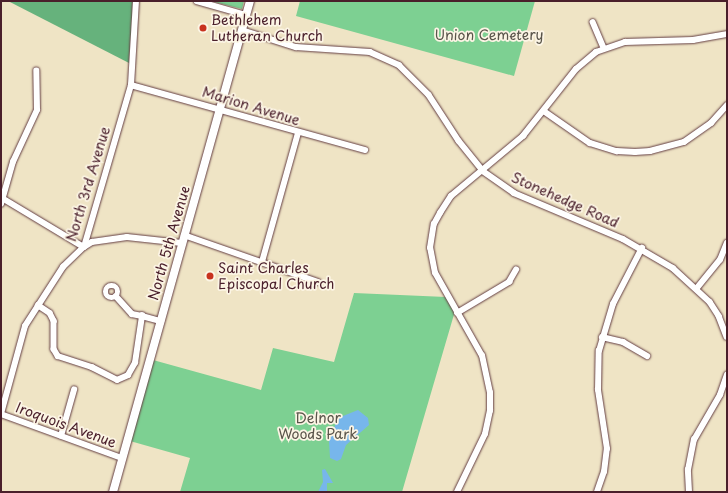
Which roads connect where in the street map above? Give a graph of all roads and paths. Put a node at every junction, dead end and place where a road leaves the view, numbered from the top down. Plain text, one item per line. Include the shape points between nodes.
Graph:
1 (136, 1) edge
2 (197, 1) edge
3 (250, 1) edge
4 (246, 15) junction
5 (593, 22) dead end
6 (242, 30) junction
7 (727, 34) edge
8 (604, 48) junction
9 (36, 71) dead end
10 (131, 85) junction
11 (727, 105) edge
12 (221, 109) junction
13 (544, 111) junction
14 (298, 133) junction
15 (365, 150) dead end
16 (483, 171) junction
17 (3, 201) edge
18 (183, 239) junction
19 (727, 243) edge
20 (84, 247) junction
21 (642, 248) junction
22 (262, 262) junction
23 (516, 270) dead end
24 (318, 282) dead end
25 (697, 288) junction
26 (116, 296) dead end
27 (38, 305) junction
28 (457, 313) junction
29 (142, 316) junction
30 (161, 321) junction
31 (602, 337) junction
32 (727, 337) edge
33 (647, 356) dead end
34 (727, 375) edge
35 (74, 390) dead end
36 (1, 414) edge
37 (61, 436) junction
38 (122, 458) junction
39 (113, 492) edge
40 (457, 492) edge
41 (597, 492) edge
42 (689, 492) edge

1 - 10 street, North 3rd Avenue
2 - 4 street
3 - 4 main road, North 5th Avenue
4 - 6 main road, North 5th Avenue
5 - 8 street
6 - 12 main road, North 5th Avenue
6 - 16 street, Stonehedge Road via 296,47 370,52 399,65 429,95 459,142
7 - 8 street via 707,38 625,42
8 - 13 street via 576,69
9 - 17 street via 37,110 13,162
10 - 12 street, Marion Avenue
10 - 20 street, North 3rd Avenue
11 - 13 street via 711,123 684,142 635,152 617,151 590,143
12 - 14 street, Marion Avenue
12 - 18 main road, North 5th Avenue
13 - 16 street via 514,145
14 - 15 street, Marion Avenue
14 - 22 street
16 - 21 street, Stonehedge Road via 514,193
16 - 28 street via 445,203 434,224 431,237 430,248 435,273
17 - 20 street
18 - 20 street via 127,237 92,242
18 - 22 street
18 - 30 main road, North 5th Avenue
19 - 25 street via 720,260
20 - 27 street, North 3rd Avenue via 64,265
21 - 25 street, Stonehedge Road via 673,268
21 - 31 street via 613,304
22 - 24 street
23 - 28 street via 509,282
25 - 32 street, Stonehedge Road via 719,316
26 - 29 street via 132,314
27 - 29 street via 50,313 54,320 54,349 58,356 92,367 117,380 128,374 135,363
27 - 36 street, North 3rd Avenue via 25,326
28 - 40 street via 482,356 490,393 490,411 485,434
29 - 30 street
30 - 38 main road, North 5th Avenue
31 - 33 street via 623,342
31 - 41 street via 597,378 607,449 604,472
34 - 42 street via 720,395 694,440 688,470
35 - 37 street
36 - 37 street, Iroquois Avenue
37 - 38 street, Iroquois Avenue
38 - 39 main road, North 5th Avenue

